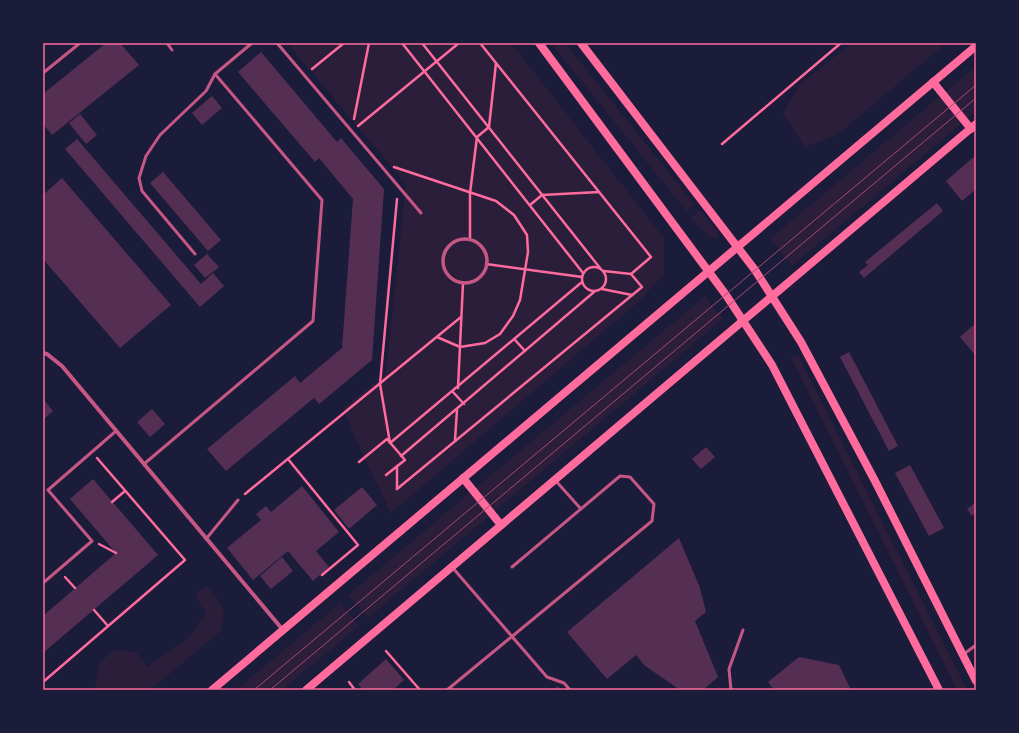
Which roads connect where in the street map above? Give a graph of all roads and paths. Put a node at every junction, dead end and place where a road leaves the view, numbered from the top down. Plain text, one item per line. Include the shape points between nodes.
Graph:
1 (80, 43) edge
2 (167, 43) edge
3 (252, 43) edge
4 (277, 43) edge
5 (344, 43) edge
6 (369, 43) edge
7 (402, 43) edge
8 (422, 43) edge
9 (459, 43) edge
10 (480, 43) edge
11 (539, 43) edge
12 (581, 43) edge
13 (841, 43) edge
14 (976, 46) edge
15 (172, 50) dead end
16 (437, 61) junction
17 (496, 63) junction
18 (425, 71) junction
19 (43, 74) edge
20 (215, 74) junction
21 (304, 75) junction
22 (933, 82) junction
23 (973, 126) edge
24 (489, 127) junction
25 (352, 131) junction
26 (477, 137) junction
27 (722, 144) dead end
28 (380, 165) junction
29 (399, 186) junction
30 (599, 192) junction
31 (470, 193) junction
32 (542, 195) junction
33 (530, 205) junction
34 (421, 213) dead end
35 (470, 240) junction
36 (737, 247) junction
37 (195, 254) dead end
38 (486, 264) junction
39 (600, 268) junction
40 (526, 270) junction
41 (604, 271) junction
42 (708, 272) junction
43 (583, 273) junction
44 (631, 274) junction
45 (582, 277) junction
46 (582, 282) junction
47 (463, 283) junction
48 (602, 289) junction
49 (594, 292) junction
50 (632, 295) junction
51 (772, 296) junction
52 (461, 317) junction
53 (744, 321) junction
54 (437, 337) junction
55 (515, 340) junction
56 (460, 347) junction
57 (525, 351) junction
58 (43, 353) edge
59 (380, 384) junction
60 (458, 388) junction
61 (453, 392) junction
62 (464, 404) junction
63 (457, 410) junction
64 (116, 431) junction
65 (455, 440) junction
66 (390, 443) junction
67 (92, 452) junction
68 (401, 456) junction
69 (288, 459) junction
70 (359, 462) dead end
71 (144, 464) junction
72 (397, 466) junction
73 (386, 475) dead end
74 (463, 478) junction
75 (555, 480) junction
76 (125, 490) junction
77 (238, 500) joint
78 (112, 502) dead end
79 (581, 509) junction
80 (501, 525) junction
81 (206, 539) junction
82 (92, 541) junction
83 (116, 553) dead end
84 (451, 566) junction
85 (512, 567) dead end
86 (59, 569) junction
87 (322, 576) dead end
88 (43, 583) edge
89 (75, 588) dead end
90 (94, 610) dead end
91 (108, 626) junction
92 (283, 630) junction
93 (743, 630) dead end
94 (514, 637) junction
95 (976, 645) edge
96 (386, 651) dead end
97 (963, 656) junction
98 (976, 681) edge
99 (43, 682) edge
100 (349, 682) dead end
101 (212, 690) edge
102 (306, 690) edge
103 (355, 690) edge
104 (420, 690) edge
105 (447, 690) edge
106 (570, 690) edge
107 (731, 690) edge
108 (939, 690) edge

1 - 19 lane
2 - 15 lane
3 - 20 lane
4 - 21 lane
5 - 21 path
6 - 25 path
7 - 18 path
8 - 16 path
9 - 16 path
10 - 17 path
11 - 42 main road
12 - 36 main road
13 - 27 path
14 - 22 main road
16 - 18 path
16 - 24 path
17 - 24 path
17 - 30 path
18 - 25 path
18 - 26 path
20 - 37 lane via 206,91 160,135 146,156 139,178 142,191
20 - 71 lane via 322,200 313,322
21 - 25 lane
22 - 23 main road
22 - 36 main road
23 - 51 main road
24 - 26 path
24 - 32 path
25 - 28 lane
26 - 31 path
26 - 33 path
28 - 29 lane
28 - 31 path via 400,168
29 - 34 lane
29 - 59 path
30 - 32 path
30 - 44 path via 651,257
31 - 35 path
31 - 40 path via 496,201 514,215 527,235
32 - 33 path
32 - 39 path
33 - 43 path
35 - 38 street via 481,246
35 - 47 street via 456,240 450,244 443,257 445,272
36 - 42 main road
36 - 51 main road
38 - 40 path
38 - 47 street via 476,280
39 - 41 path
39 - 43 path via 591,267
40 - 45 path
40 - 56 path via 520,300 513,316 500,334 486,343
41 - 44 path
41 - 48 path via 607,278
42 - 53 main road
42 - 74 main road
43 - 45 path
44 - 50 path via 642,287
45 - 46 path
46 - 49 path via 586,288
46 - 55 path
47 - 52 path
48 - 49 path
48 - 50 path
49 - 57 path
50 - 65 path
51 - 53 main road
51 - 97 main road via 801,342
52 - 54 path
52 - 56 path
53 - 75 main road
53 - 108 main road via 772,365
54 - 56 path
54 - 59 path
55 - 57 path
55 - 60 path
56 - 60 path
57 - 62 path
58 - 64 street via 62,366
59 - 66 path
59 - 69 path
60 - 61 path
61 - 62 path
61 - 66 path
62 - 63 path
63 - 65 path
63 - 68 path
64 - 67 lane
64 - 71 street
65 - 72 path via 397,489
66 - 68 path
66 - 70 path via 387,439
67 - 76 path
67 - 82 lane via 48,490
68 - 72 path via 405,460
69 - 77 path
69 - 87 path via 358,545
71 - 81 street
72 - 73 path
74 - 80 main road
74 - 92 main road
75 - 79 lane
75 - 80 main road
76 - 78 path
76 - 91 path via 185,560
77 - 81 lane
79 - 85 lane
79 - 94 lane via 620,476 630,478 654,504 652,521
80 - 84 main road
81 - 92 street
82 - 83 path
82 - 86 lane
84 - 94 lane
84 - 102 main road
86 - 88 lane
86 - 89 path
90 - 91 path
91 - 99 path
92 - 101 main road
93 - 107 lane via 729,670
94 - 105 lane
94 - 106 lane via 548,677 564,683
95 - 97 lane
96 - 104 path
97 - 98 main road
100 - 103 path

